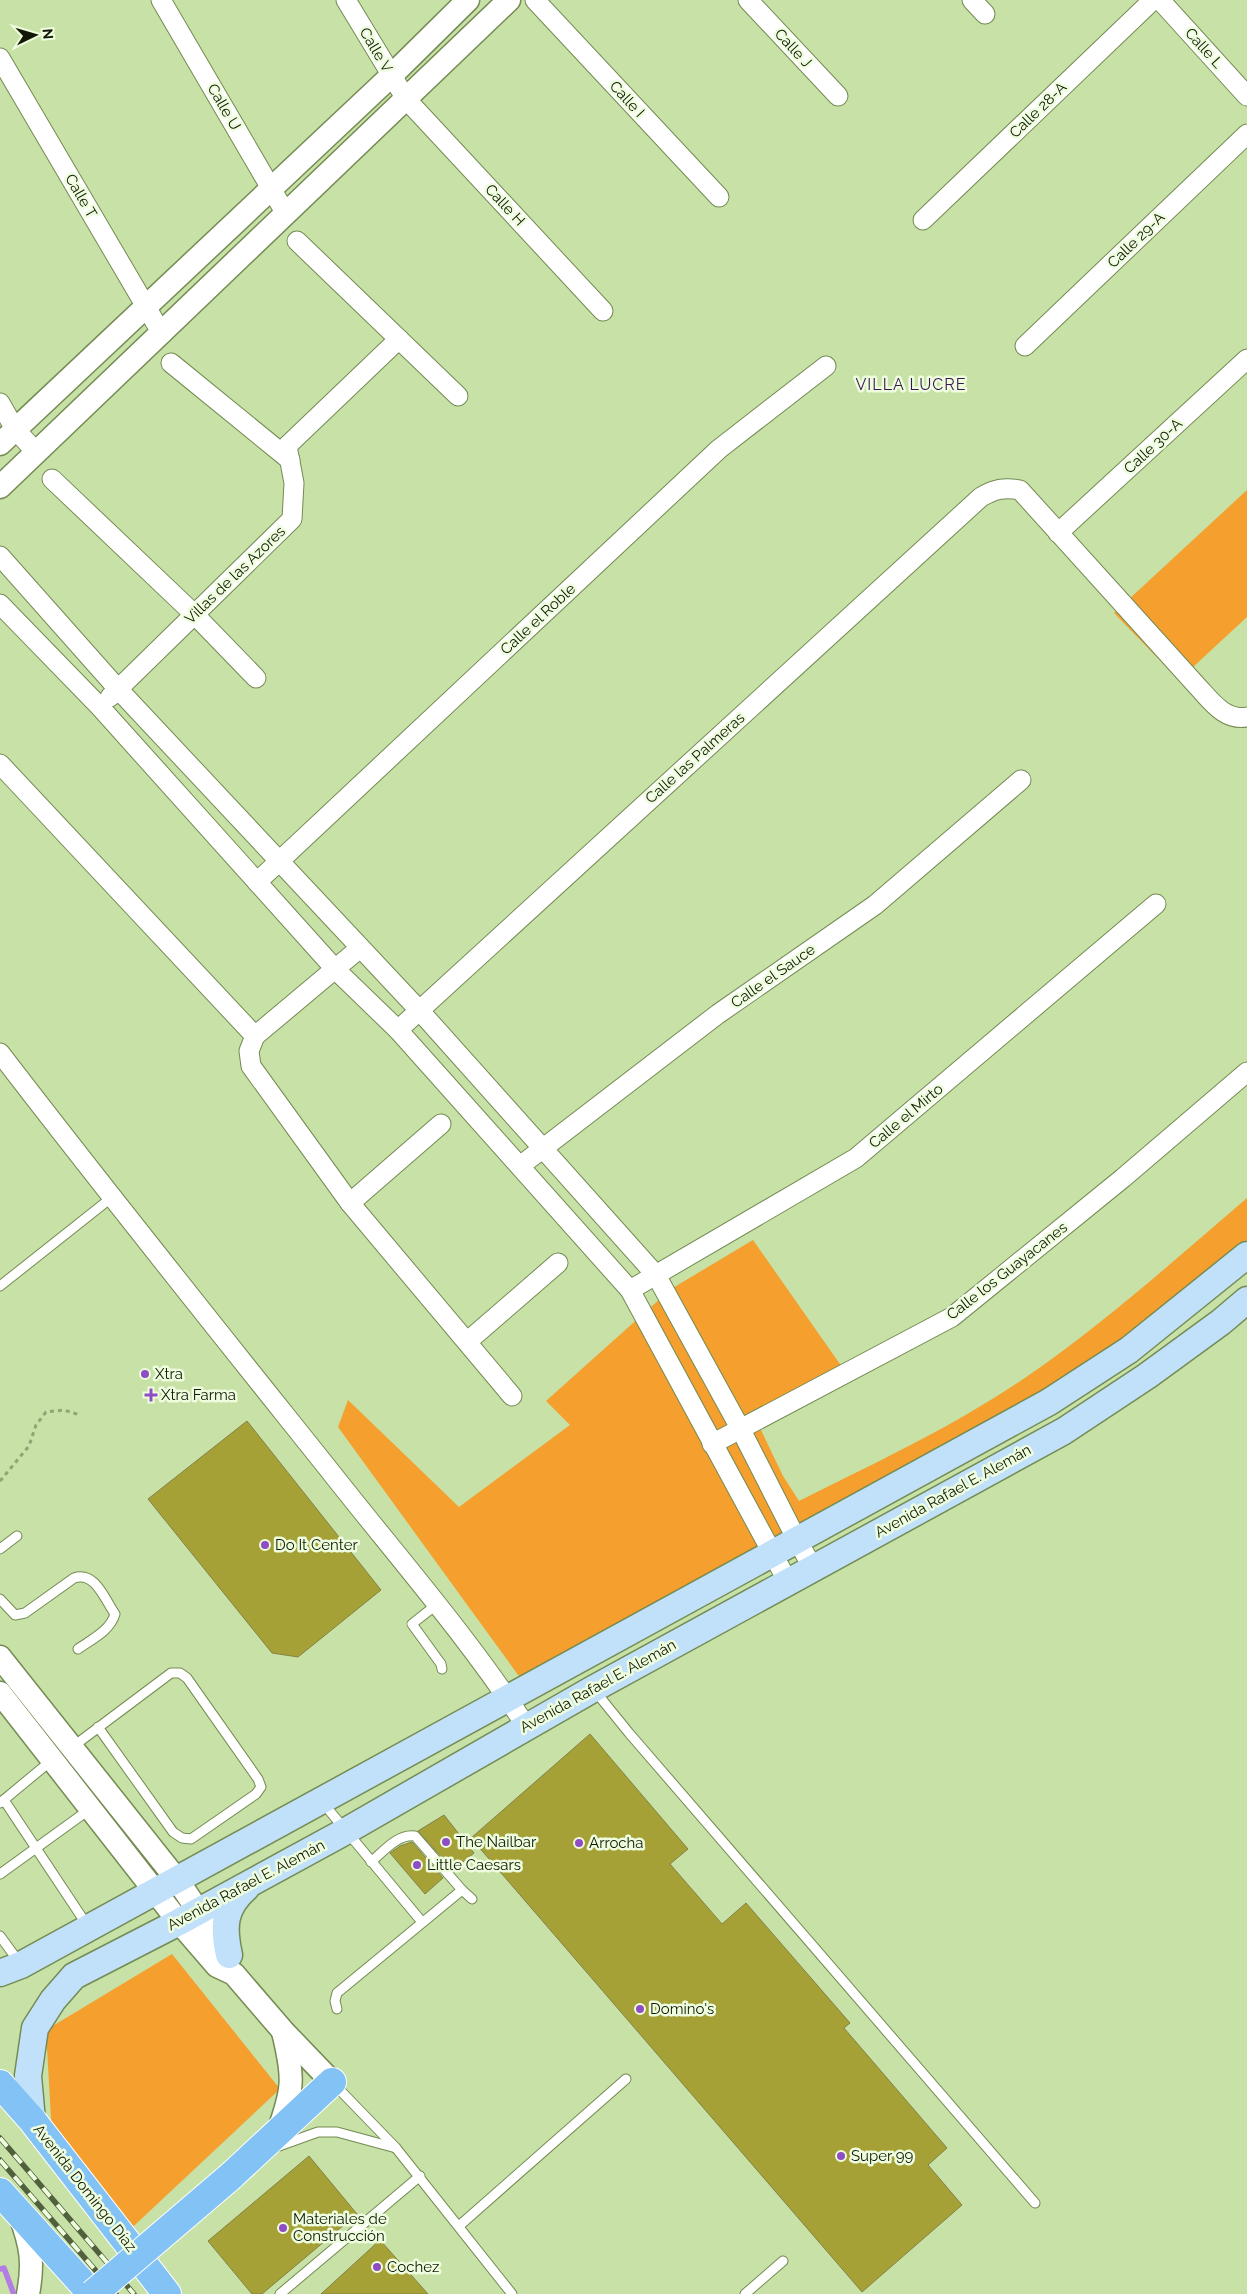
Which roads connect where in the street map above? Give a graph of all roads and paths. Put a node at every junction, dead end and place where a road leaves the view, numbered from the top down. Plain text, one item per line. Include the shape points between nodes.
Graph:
1 (162, 0) edge
2 (346, 0) edge
3 (468, 0) edge
4 (509, 0) edge
5 (535, 0) edge
6 (748, 0) edge
7 (972, 0) edge
8 (1153, 0) edge
9 (1160, 0) edge
10 (985, 14) dead end
11 (0, 58) edge
12 (391, 76) junction
13 (838, 96) dead end
14 (1247, 96) edge
15 (406, 98) junction
16 (1247, 134) edge
17 (271, 188) junction
18 (719, 197) dead end
19 (286, 214) junction
20 (923, 220) dead end
21 (297, 241) dead end
22 (145, 307) junction
23 (603, 311) dead end
24 (162, 334) junction
25 (399, 339) junction
26 (1025, 346) dead end
27 (1247, 359) edge
28 (171, 363) dead end
29 (826, 366) dead end
30 (458, 396) dead end
31 (0, 402) edge
32 (8, 436) edge
33 (35, 451) junction
34 (290, 460) junction
35 (52, 479) dead end
36 (0, 487) edge
37 (1058, 533) junction
38 (0, 556) edge
39 (0, 604) edge
40 (194, 614) junction
41 (256, 678) dead end
42 (118, 689) junction
43 (100, 707) junction
44 (1247, 717) edge
45 (0, 764) edge
46 (1021, 780) dead end
47 (280, 860) junction
48 (257, 882) junction
49 (1156, 904) dead end
50 (360, 948) junction
51 (336, 970) junction
52 (419, 1010) junction
53 (398, 1030) junction
54 (255, 1036) junction
55 (0, 1053) edge
56 (1247, 1072) edge
57 (441, 1124) dead end
58 (543, 1149) junction
59 (520, 1166) junction
60 (111, 1198) junction
61 (350, 1203) junction
62 (1247, 1255) edge
63 (558, 1262) dead end
64 (656, 1275) junction
65 (0, 1285) edge
66 (630, 1290) junction
67 (1247, 1300) edge
68 (468, 1341) junction
69 (512, 1396) dead end
70 (80, 1415) dead end
71 (740, 1428) junction
72 (712, 1444) junction
73 (0, 1481) edge
74 (17, 1536) dead end
75 (797, 1540) junction
76 (0, 1549) edge
77 (771, 1554) junction
78 (813, 1568) junction
79 (788, 1582) junction
80 (0, 1599) edge
81 (436, 1605) junction
82 (78, 1649) dead end
83 (0, 1657) edge
84 (442, 1669) dead end
85 (593, 1688) junction
86 (1, 1698) edge
87 (508, 1698) junction
88 (526, 1726) junction
89 (98, 1727) junction
90 (62, 1754) junction
91 (2, 1801) edge
92 (321, 1802) junction
93 (90, 1809) junction
94 (346, 1831) junction
95 (36, 1848) junction
96 (371, 1862) junction
97 (0, 1874) edge
98 (178, 1881) junction
99 (252, 1882) junction
100 (462, 1890) junction
101 (155, 1892) junction
102 (472, 1899) dead end
103 (189, 1916) junction
104 (422, 1922) junction
105 (89, 1928) junction
106 (0, 1936) edge
107 (231, 1964) junction
108 (10, 1969) edge
109 (337, 2009) dead end
110 (283, 2031) junction
111 (626, 2079) dead end
112 (332, 2082) junction
113 (0, 2084) edge
114 (32, 2120) junction
115 (278, 2132) junction
116 (396, 2148) junction
117 (239, 2168) junction
118 (420, 2176) junction
119 (0, 2192) edge
120 (1035, 2203) dead end
121 (20, 2215) junction
122 (459, 2226) junction
123 (783, 2261) dead end
124 (28, 2294) edge
125 (92, 2294) edge
126 (168, 2294) edge
127 (280, 2294) edge
128 (512, 2294) edge
129 (745, 2294) edge

1 - 17 street, Calle U
2 - 12 street, Calle V
3 - 12 street
4 - 15 street
5 - 18 street, Calle I
6 - 13 street, Calle J
7 - 10 street
8 - 20 street, Calle 28-A
9 - 14 street, Calle L
11 - 22 street, Calle T
12 - 15 street, Calle V
12 - 17 street
15 - 19 street
15 - 23 street, Calle H
16 - 26 street, Calle 29-A
17 - 19 street, Calle U
17 - 22 street
19 - 24 street
21 - 25 street
22 - 24 street, Calle T
22 - 32 street
24 - 33 street
25 - 30 street
25 - 34 street, Villas de las Azores via 287,446
27 - 37 street, Calle 30-A
28 - 34 street
29 - 47 street, Calle el Roble via 719,449
31 - 32 street
32 - 33 street
33 - 36 street
34 - 40 street, Villas de las Azores via 294,483 292,519
35 - 40 street
37 - 44 street via 1224,713 1237,719
37 - 52 street, Calle las Palmeras via 1020,490 1007,487 980,497
38 - 42 street
39 - 43 street
40 - 41 street
40 - 42 street, Villas de las Azores
42 - 43 street, Villas de las Azores
42 - 47 street
43 - 48 street
45 - 54 street
46 - 58 street, Calle el Sauce via 875,905 718,1014
47 - 48 street, Calle el Roble
47 - 50 street
48 - 51 street
49 - 64 street, Calle el Mirto via 856,1158
50 - 51 street
50 - 52 street
51 - 53 street
51 - 54 street
52 - 53 street, Calle las Palmeras
52 - 58 street
53 - 59 street
54 - 61 street via 250,1051 252,1066
55 - 60 street
56 - 71 street, Calle los Guayacanes via 952,1317
57 - 61 street
58 - 59 street, Calle el Sauce
58 - 64 street
59 - 66 street
60 - 65 lane
60 - 81 street
61 - 68 street
62 - 75 main road via 1128,1350 1049,1402
63 - 68 street
64 - 66 street, Calle el Mirto
64 - 71 street
66 - 72 street
67 - 78 main road, Avenida Rafael E. Alemán via 1147,1376 1064,1431
68 - 69 street
70 - 73 path via 64,1410 46,1412 36,1425 29,1446
71 - 72 street, Calle los Guayacanes
71 - 75 street
72 - 77 street
74 - 76 lane
75 - 77 main road
75 - 78 street
77 - 79 street
77 - 87 main road
78 - 79 main road, Avenida Rafael E. Alemán
79 - 85 main road, Avenida Rafael E. Alemán
80 - 82 lane via 15,1615 25,1613 74,1578 91,1578 115,1614 106,1629
81 - 84 lane via 412,1624
81 - 87 street
83 - 90 street
85 - 88 main road, Avenida Rafael E. Alemán
85 - 120 lane via 629,1734
86 - 90 street
87 - 88 street
87 - 92 main road
88 - 94 main road, Avenida Rafael E. Alemán
89 - 89 lane via 173,1832 182,1838 191,1839 256,1794 261,1787 258,1778 180,1673 171,1673
89 - 90 lane
90 - 91 lane
90 - 93 street
90 - 98 street
91 - 95 lane
92 - 94 lane
92 - 98 main road
93 - 95 lane
93 - 101 street
94 - 96 lane
94 - 99 main road, Avenida Rafael E. Alemán
95 - 97 lane
95 - 105 lane
96 - 100 lane via 399,1838 416,1836
96 - 104 lane
98 - 101 main road
98 - 103 street
99 - 103 main road, Avenida Rafael E. Alemán
99 - 107 main road via 236,1896 227,1914 224,1935
100 - 102 lane
100 - 104 lane
101 - 103 street
101 - 105 main road
103 - 107 street via 217,1966
103 - 114 main road, Avenida Rafael E. Alemán via 74,1976 53,2000 35,2028 28,2076
104 - 109 lane via 337,1993
105 - 108 main road
106 - 108 lane
107 - 110 street
110 - 112 street
110 - 115 street via 291,2064 292,2086
111 - 122 lane
112 - 115 main road
112 - 116 lane
113 - 114 main road, Avenida Domingo Díaz
114 - 126 main road, Avenida Domingo Díaz
115 - 117 main road
116 - 117 lane via 337,2132 318,2132 286,2142
116 - 118 lane
117 - 125 main road, bridge
118 - 122 lane
118 - 127 lane
119 - 121 main road
121 - 124 street via 30,2242 32,2271
121 - 125 main road
122 - 128 lane
123 - 129 lane

